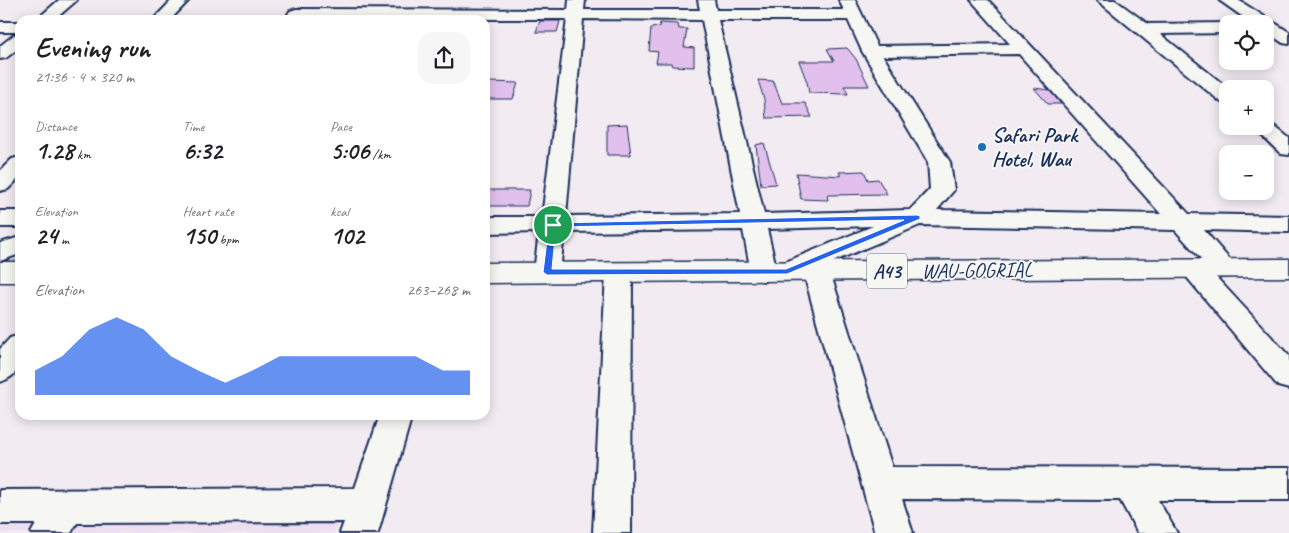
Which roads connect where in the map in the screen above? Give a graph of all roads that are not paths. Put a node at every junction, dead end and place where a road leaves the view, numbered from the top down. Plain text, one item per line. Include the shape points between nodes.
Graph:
1 (69, 0) edge
2 (181, 0) edge
3 (308, 0) edge
4 (979, 0) edge
5 (1105, 0) edge
6 (1227, 0) edge
7 (575, 7) edge
8 (707, 7) edge
9 (850, 8) edge
10 (441, 11) edge
11 (50, 15) edge
12 (166, 15) edge
13 (296, 15) edge
14 (343, 15) edge
15 (0, 27) edge
16 (15, 27) edge
17 (1219, 28) edge
18 (1276, 28) edge
19 (1144, 29) junction
20 (1289, 39) edge
21 (15, 43) edge
22 (1024, 49) junction
23 (872, 51) junction
24 (0, 54) edge
25 (1219, 91) edge
26 (1273, 135) edge
27 (1289, 149) edge
28 (15, 169) edge
29 (0, 184) edge
30 (917, 217) junction
31 (0, 219) edge
32 (15, 219) edge
33 (753, 222) junction
34 (1182, 222) junction
35 (1289, 224) edge
36 (490, 225) edge
37 (553, 225) junction
38 (15, 248) edge
39 (0, 252) edge
40 (1224, 268) junction
41 (1289, 268) edge
42 (1194, 269) junction
43 (0, 272) edge
44 (15, 272) edge
45 (547, 272) junction
46 (789, 272) junction
47 (490, 273) edge
48 (619, 273) junction
49 (15, 352) edge
50 (0, 370) edge
51 (1289, 378) edge
52 (394, 420) edge
53 (1129, 483) junction
54 (879, 484) junction
55 (1289, 484) edge
56 (0, 507) edge
57 (363, 519) edge
58 (59, 520) edge
59 (612, 533) edge
60 (894, 533) edge
61 (1158, 533) edge

1 - 11 street
2 - 12 street
3 - 13 street
4 - 22 street
5 - 19 street
6 - 18 street
7 - 8 street
7 - 10 street
7 - 37 street
8 - 9 street
8 - 33 street
9 - 23 street
10 - 14 street
15 - 16 street
17 - 19 street
18 - 20 street
19 - 25 street
21 - 24 street
22 - 23 street
22 - 34 street
23 - 30 street via 939,162 942,190
26 - 27 street
28 - 29 street
30 - 33 street
30 - 34 street
30 - 46 street
31 - 32 street
33 - 37 street
33 - 46 street
34 - 35 street
34 - 40 street
36 - 37 street
37 - 45 street
38 - 39 street
40 - 41 main road, WAU-GOGRIAL / A43
40 - 42 main road, WAU-GOGRIAL / A43
42 - 46 main road, WAU-GOGRIAL / A43
42 - 51 street
43 - 44 main road
45 - 47 main road, WAU-GOGRIAL / A43
45 - 48 main road, WAU-GOGRIAL / A43
46 - 48 main road, WAU-GOGRIAL / A43
46 - 54 street
48 - 59 street
49 - 50 street
52 - 57 street
53 - 54 street
53 - 55 street
53 - 61 street
54 - 60 street
56 - 58 street
57 - 58 street

